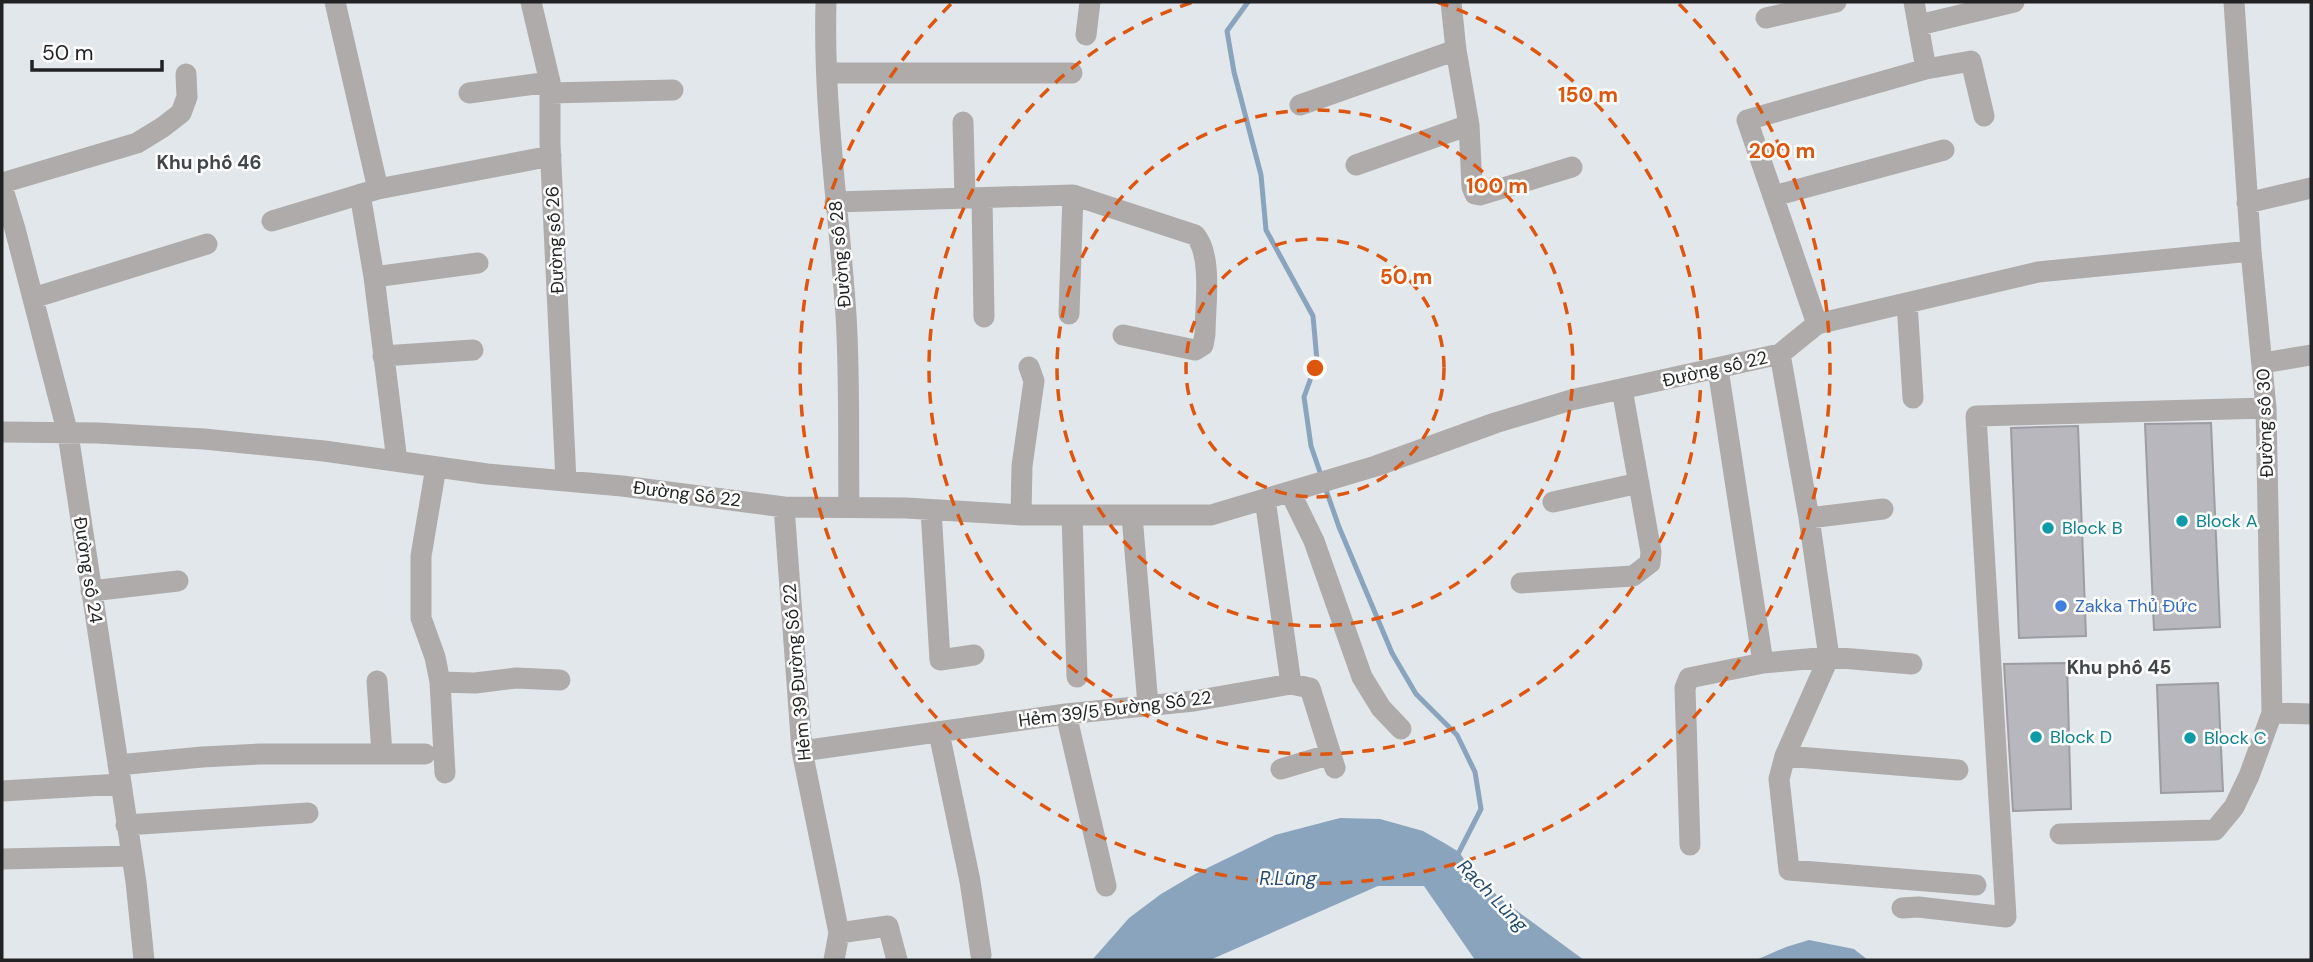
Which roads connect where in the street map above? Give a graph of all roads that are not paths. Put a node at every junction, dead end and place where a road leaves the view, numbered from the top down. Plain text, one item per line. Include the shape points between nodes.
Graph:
1 (335, 2) edge
2 (531, 2) edge
3 (826, 2) edge
4 (1090, 2) edge
5 (1451, 2) edge
6 (1836, 2) edge
7 (1914, 2) edge
8 (2014, 2) edge
9 (2234, 2) edge
10 (1766, 18) dead end
11 (1919, 24) junction
12 (1086, 35) dead end
13 (1455, 50) junction
14 (1926, 69) junction
15 (827, 73) junction
16 (1072, 73) dead end
17 (186, 74) dead end
18 (550, 88) junction
19 (673, 90) dead end
20 (469, 93) dead end
21 (1300, 105) dead end
22 (1984, 117) dead end
23 (963, 122) dead end
24 (1469, 125) junction
25 (1944, 150) dead end
26 (551, 156) junction
27 (1356, 165) dead end
28 (1573, 167) dead end
29 (2, 184) edge
30 (2311, 188) edge
31 (369, 192) junction
32 (1073, 195) junction
33 (1774, 196) junction
34 (974, 198) junction
35 (835, 202) junction
36 (2247, 204) junction
37 (272, 221) dead end
38 (207, 244) dead end
39 (2251, 251) junction
40 (478, 263) dead end
41 (374, 277) junction
42 (33, 298) junction
43 (1907, 303) junction
44 (1069, 314) dead end
45 (984, 317) dead end
46 (1817, 324) junction
47 (1123, 335) dead end
48 (473, 350) dead end
49 (1780, 354) junction
50 (2311, 355) edge
51 (383, 356) junction
52 (2263, 363) junction
53 (1029, 367) dead end
54 (1718, 369) junction
55 (1622, 389) junction
56 (1913, 398) dead end
57 (2266, 408) junction
58 (2, 432) edge
59 (68, 433) junction
60 (397, 461) junction
61 (436, 467) junction
62 (565, 481) junction
63 (1639, 483) junction
64 (1297, 490) junction
65 (1265, 499) junction
66 (1553, 502) dead end
67 (784, 507) junction
68 (849, 507) junction
69 (1883, 509) dead end
70 (931, 510) junction
71 (1021, 515) junction
72 (1072, 515) junction
73 (1132, 516) junction
74 (1809, 518) junction
75 (178, 581) dead end
76 (1521, 583) dead end
77 (92, 591) junction
78 (974, 655) dead end
79 (1829, 657) junction
80 (1763, 663) junction
81 (1912, 664) dead end
82 (1077, 677) dead end
83 (560, 680) dead end
84 (377, 681) dead end
85 (440, 682) junction
86 (1291, 684) junction
87 (1149, 705) junction
88 (2272, 713) junction
89 (1066, 714) junction
90 (2311, 714) edge
91 (1401, 729) dead end
92 (939, 733) junction
93 (802, 751) junction
94 (382, 754) junction
95 (425, 754) dead end
96 (1785, 756) junction
97 (1281, 769) dead end
98 (1958, 770) dead end
99 (445, 773) dead end
100 (120, 774) junction
101 (2, 790) edge
102 (308, 813) dead end
103 (127, 825) junction
104 (2060, 834) dead end
105 (1690, 845) dead end
106 (132, 856) junction
107 (2, 859) edge
108 (1976, 885) dead end
109 (1106, 886) dead end
110 (1902, 908) dead end
111 (839, 933) junction
112 (981, 955) dead end
113 (144, 960) edge
114 (834, 960) edge
115 (897, 960) edge

1 - 31 street
2 - 18 street, Đường số 26
3 - 15 street, Đường số 28
4 - 12 street
5 - 13 street
6 - 10 street
7 - 11 street
8 - 11 street
9 - 36 street, Đường số 30
11 - 14 street
13 - 21 street
13 - 24 street
14 - 22 street via 1971,61
14 - 33 street via 1748,120
15 - 16 street
15 - 35 street, Đường số 28
17 - 29 street via 187,97 181,113 136,143
18 - 19 street
18 - 20 street
18 - 26 street, Đường số 26
23 - 34 street
24 - 27 street
24 - 28 street via 1475,194
25 - 33 street
26 - 31 street
26 - 62 street, Đường số 26
29 - 42 street, Đường số 24
30 - 36 street
31 - 37 street
31 - 41 street
32 - 34 street
32 - 44 street
32 - 47 street via 1200,240 1205,257 1203,345 1195,350
33 - 46 street
34 - 35 street
34 - 45 street
35 - 68 street, Đường số 28 via 846,317
36 - 39 street, Đường số 30
38 - 42 street
39 - 43 street, Đường số 22 via 2038,272
39 - 52 street, Đường số 30
40 - 41 street
41 - 51 street
42 - 59 street, Đường số 24
43 - 46 street, Đường số 22
43 - 56 street
46 - 49 street, Đường số 22
48 - 51 street
49 - 54 street, Đường số 22
49 - 74 street
50 - 52 street
51 - 60 street
52 - 57 street, Đường số 30
53 - 71 street via 1034,381 1022,466
54 - 55 street, Đường số 22
54 - 80 street
55 - 63 street
55 - 64 street, Đường số 22 via 1495,423
57 - 88 street, Đường số 30
57 - 110 street via 1976,416 2006,917
58 - 59 street
59 - 60 street, Đường Số 22 via 204,439
59 - 77 street, Đường số 24
60 - 61 street, Đường Số 22
61 - 62 street, Đường Số 22
61 - 85 street via 421,556 421,618
62 - 67 street, Đường Số 22
63 - 66 street
63 - 76 street via 1651,552 1647,568 1633,576
64 - 65 street, Đường Số 22
64 - 91 street via 1362,677
65 - 73 street, Đường Số 22 via 1211,515
65 - 86 street
67 - 68 street, Đường Số 22
67 - 93 street, Hẻm 39 Đường Số 22
68 - 70 street, Đường Số 22
69 - 74 street
70 - 71 street, Đường Số 22
70 - 78 street via 940,660
71 - 72 street, Đường Số 22
72 - 73 street, Đường Số 22
72 - 82 street
73 - 87 street
74 - 79 street
75 - 77 street
77 - 100 street, Đường số 24
79 - 80 street
79 - 81 street
79 - 96 street
80 - 105 street via 1686,681
83 - 85 street
84 - 94 street
85 - 99 street
86 - 87 street, Hẻm 39/5 Đường Số 22
86 - 97 street via 1310,688 1333,761
87 - 89 street, Hẻm 39/5 Đường Số 22
88 - 90 street
88 - 104 street, Đường số 30 via 2234,807 2215,830
89 - 92 street, Hẻm 39/5 Đường Số 22
89 - 109 street
92 - 93 street, Hẻm 39/5 Đường Số 22
92 - 112 street
93 - 111 street, Hẻm 39 Đường Số 22
94 - 95 street
94 - 100 street via 202,757
96 - 98 street
96 - 108 street via 1779,779 1789,870
100 - 101 street
100 - 103 street, Đường số 24
102 - 103 street
103 - 106 street, Đường số 24
106 - 107 street
106 - 113 street, Đường số 24
111 - 114 street, Hẻm 39 Đường Số 22
111 - 115 street via 888,926

